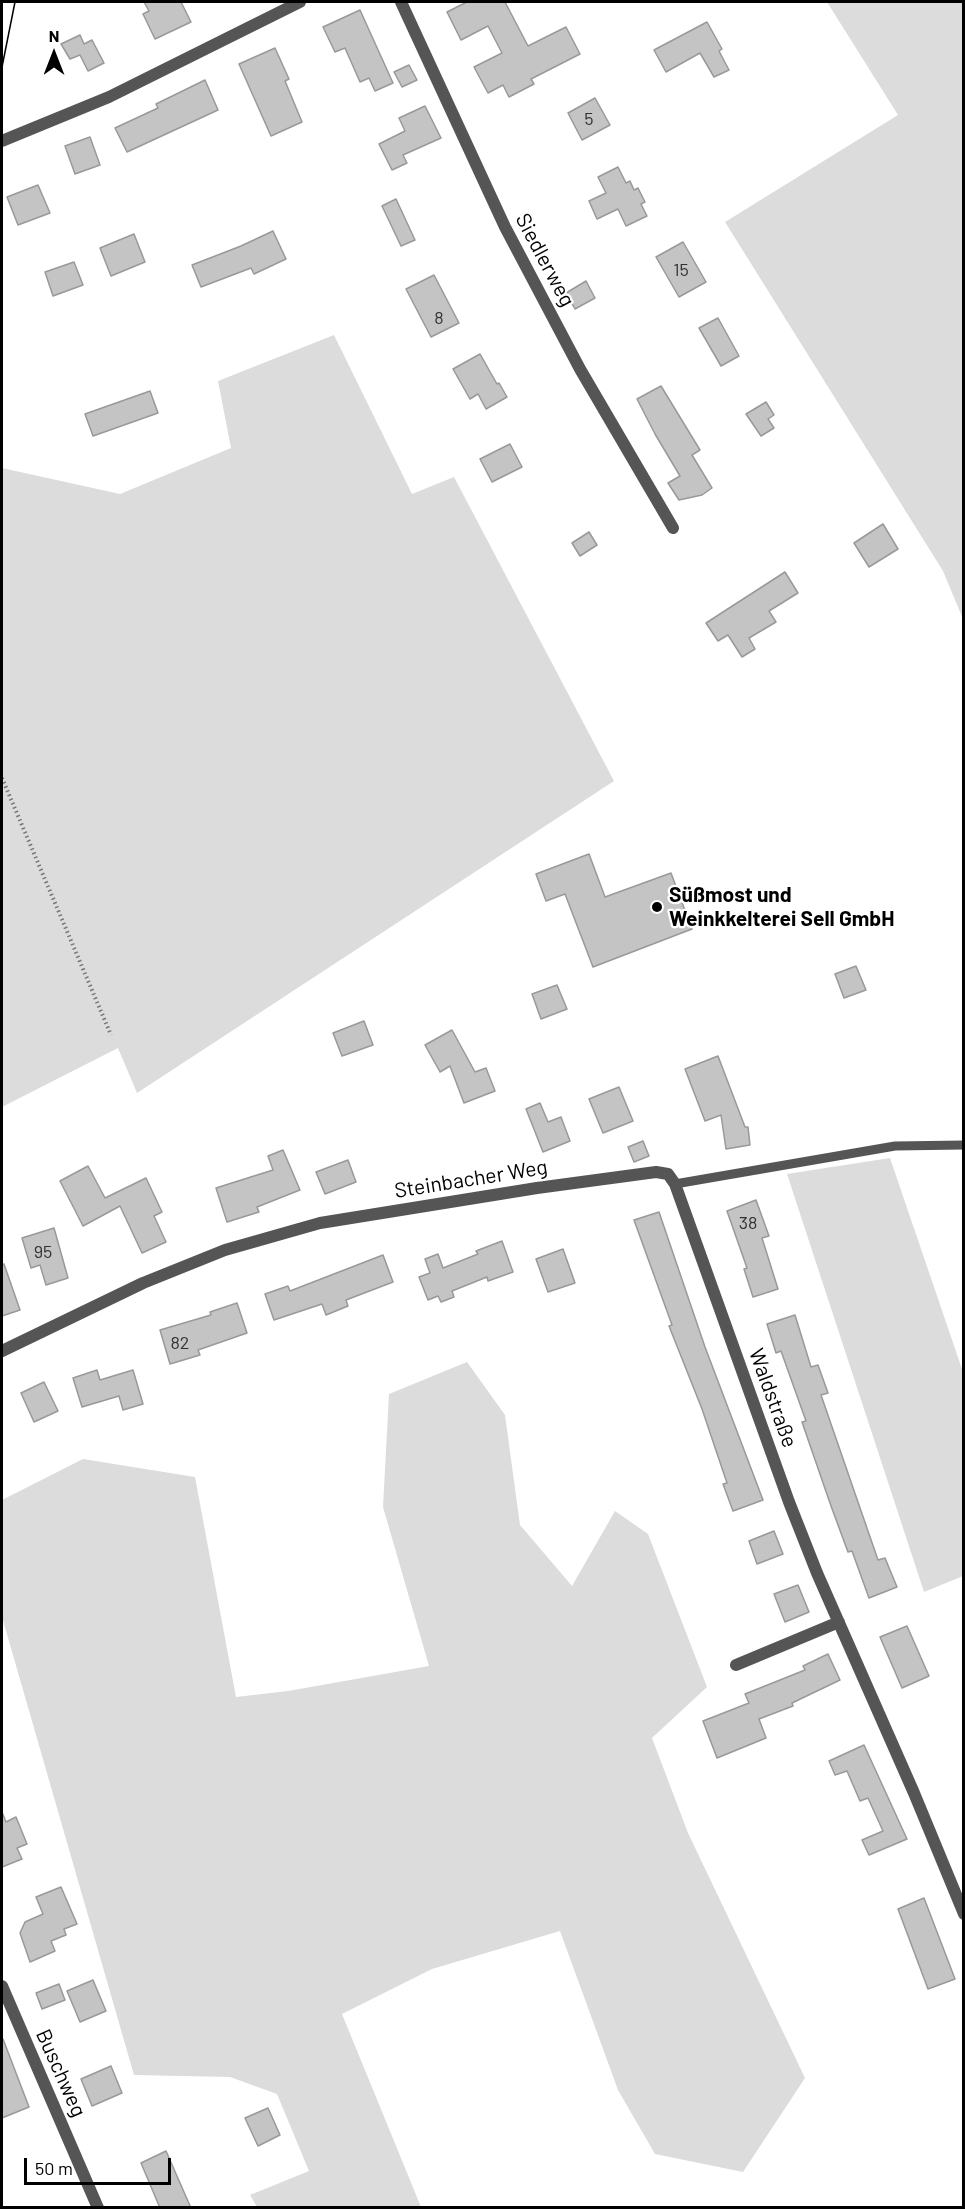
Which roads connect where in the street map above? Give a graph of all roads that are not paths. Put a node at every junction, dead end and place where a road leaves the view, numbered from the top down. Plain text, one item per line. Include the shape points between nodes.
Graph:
1 (300, 2) edge
2 (401, 2) edge
3 (2, 141) edge
4 (673, 528) dead end
5 (963, 1145) edge
6 (675, 1184) junction
7 (2, 1351) edge
8 (839, 1622) junction
9 (736, 1665) dead end
10 (963, 1914) edge
11 (2, 1986) edge
12 (98, 2208) edge

1 - 3 street via 109,97
2 - 4 street, Siedlerweg via 505,227 580,369
5 - 6 lane via 895,1146
6 - 7 street, Steinbacher Weg via 669,1174 656,1172 320,1223 225,1250 143,1283
6 - 8 street, Waldstraße via 789,1502
8 - 9 street
8 - 10 street, Waldstraße
11 - 12 street, Buschweg

